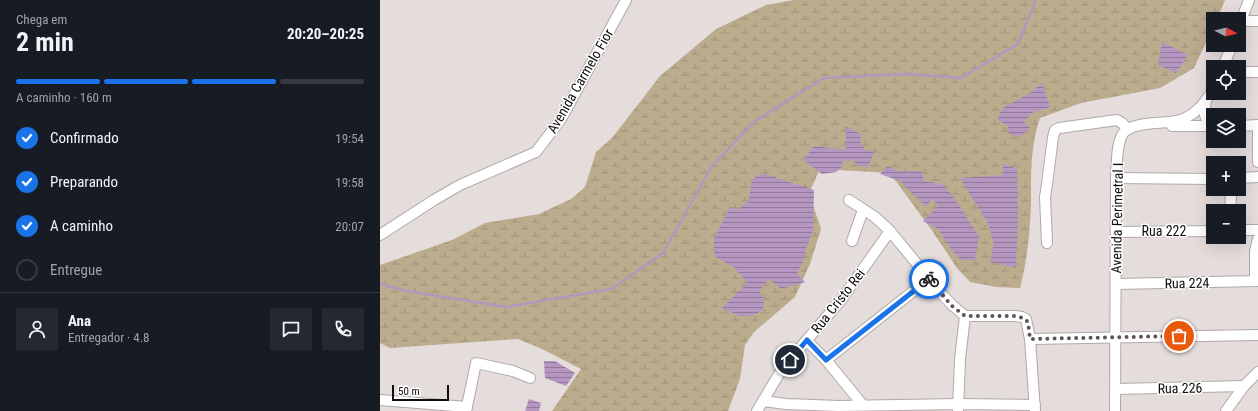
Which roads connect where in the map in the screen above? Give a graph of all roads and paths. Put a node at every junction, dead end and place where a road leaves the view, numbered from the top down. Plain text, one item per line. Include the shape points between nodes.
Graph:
1 (626, 0) edge
2 (1249, 0) edge
3 (1244, 12) edge
4 (1258, 20) edge
5 (1246, 23) edge
6 (1246, 72) edge
7 (1258, 72) edge
8 (1207, 100) joint
9 (1206, 118) edge
10 (1206, 126) edge
11 (1246, 126) edge
12 (1258, 126) edge
13 (1132, 127) junction
14 (1258, 162) edge
15 (1258, 177) edge
16 (1116, 178) junction
17 (1246, 178) edge
18 (1206, 179) edge
19 (848, 200) dead end
20 (863, 210) junction
21 (1246, 230) edge
22 (1258, 230) edge
23 (890, 231) junction
24 (1206, 231) edge
25 (1116, 232) junction
26 (380, 236) edge
27 (1258, 239) edge
28 (852, 241) dead end
29 (1047, 243) dead end
30 (929, 279) junction
31 (1257, 281) edge
32 (1116, 284) junction
33 (965, 316) junction
34 (1258, 335) edge
35 (1116, 337) junction
36 (1030, 339) junction
37 (807, 340) junction
38 (826, 360) junction
39 (1258, 372) edge
40 (530, 378) dead end
41 (1244, 386) junction
42 (1116, 389) junction
43 (380, 400) edge
44 (763, 401) junction
45 (862, 404) junction
46 (958, 407) edge
47 (923, 408) edge
48 (1035, 408) edge
49 (467, 409) edge
50 (758, 411) edge
51 (1115, 411) edge
52 (1226, 411) edge

1 - 26 street, Avenida Carmelo Fior via 561,119 536,152 460,185
2 - 3 street
4 - 5 street
6 - 7 street
8 - 9 street via 1204,115
8 - 13 street via 1181,120
10 - 13 street
11 - 12 street
12 - 14 street
13 - 16 street, Avenida Perimetral I via 1121,138
13 - 29 street via 1116,120 1055,130 1045,197
15 - 17 street
16 - 18 street
16 - 25 street, Avenida Perimetral I
19 - 20 street
20 - 23 street
20 - 28 street
21 - 22 street
23 - 30 street
23 - 37 street, Rua Cristo Rei via 841,300
24 - 25 street, Rua 222
25 - 32 street, Avenida Perimetral I
27 - 31 street via 1255,251
30 - 33 street via 952,306
30 - 38 street
31 - 32 street, Rua 224
32 - 35 street, Avenida Perimetral I
33 - 36 street via 1024,318 1028,322
33 - 46 street
34 - 35 street
35 - 36 street
35 - 42 street, Avenida Perimetral I
36 - 48 street
37 - 38 street
37 - 44 street, Rua Cristo Rei via 782,369
38 - 45 street
39 - 41 street
40 - 49 street via 513,371 476,363
41 - 42 street, Rua 226
41 - 52 street
42 - 51 street, Avenida Perimetral I
43 - 49 street
44 - 45 street via 838,406
44 - 50 street, Rua Cristo Rei
45 - 47 street
46 - 47 street
46 - 48 street

